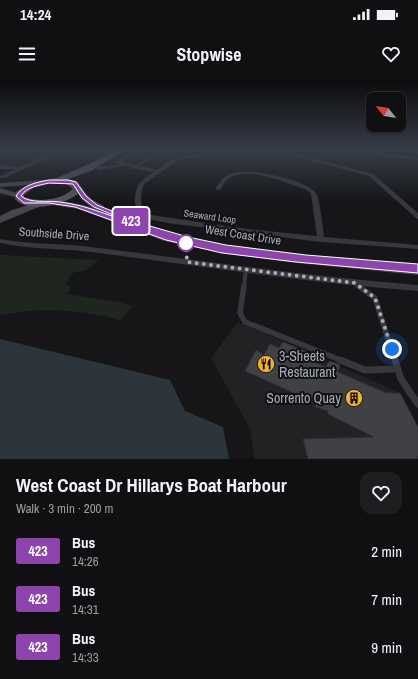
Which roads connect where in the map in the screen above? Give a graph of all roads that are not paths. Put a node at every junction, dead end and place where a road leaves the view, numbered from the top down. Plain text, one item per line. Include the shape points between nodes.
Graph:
1 (0, 167) edge
2 (21, 167) edge
3 (91, 167) edge
4 (117, 167) edge
5 (128, 167) edge
6 (164, 167) edge
7 (339, 167) edge
8 (17, 168) junction
9 (99, 168) joint
10 (133, 168) joint
11 (157, 171) junction
12 (1, 177) edge
13 (46, 182) junction
14 (0, 185) edge
15 (78, 187) junction
16 (218, 189) dead end
17 (0, 190) edge
18 (19, 198) junction
19 (45, 202) junction
20 (0, 214) edge
21 (418, 217) edge
22 (0, 220) edge
23 (320, 240) junction
24 (0, 241) edge
25 (0, 246) edge
26 (418, 247) edge
27 (153, 258) junction
28 (418, 267) edge
29 (246, 269) junction
30 (418, 271) edge
31 (355, 283) junction
32 (418, 288) edge
33 (397, 369) junction
34 (418, 404) edge

1 - 8 street
2 - 8 street
3 - 13 main road
4 - 9 street
5 - 10 street
6 - 11 street, Seaward Loop
7 - 21 street via 371,175
8 - 12 street
9 - 15 main road via 87,175
10 - 11 street
11 - 23 street, Seaward Loop via 140,187 138,205 142,213 149,216
13 - 14 main road
13 - 15 main road via 68,181
13 - 18 main road via 25,189
15 - 19 main road via 68,196
15 - 28 main road, West Coast Drive via 84,197 96,206 148,228 186,239 306,258
16 - 23 street via 229,176 254,172 309,190 314,194
17 - 18 main road
18 - 19 main road via 24,201
18 - 20 main road
19 - 22 main road
19 - 30 main road, West Coast Drive via 81,207 168,239 222,250 293,260
23 - 26 street, Seaward Loop
24 - 27 street, Southside Drive
25 - 27 street, Southside Drive
27 - 29 street, Southside Drive
29 - 31 street, Southside Drive
29 - 33 lane via 240,313 245,322 365,370
31 - 32 street, Southside Drive
31 - 33 lane via 375,298
33 - 34 lane

